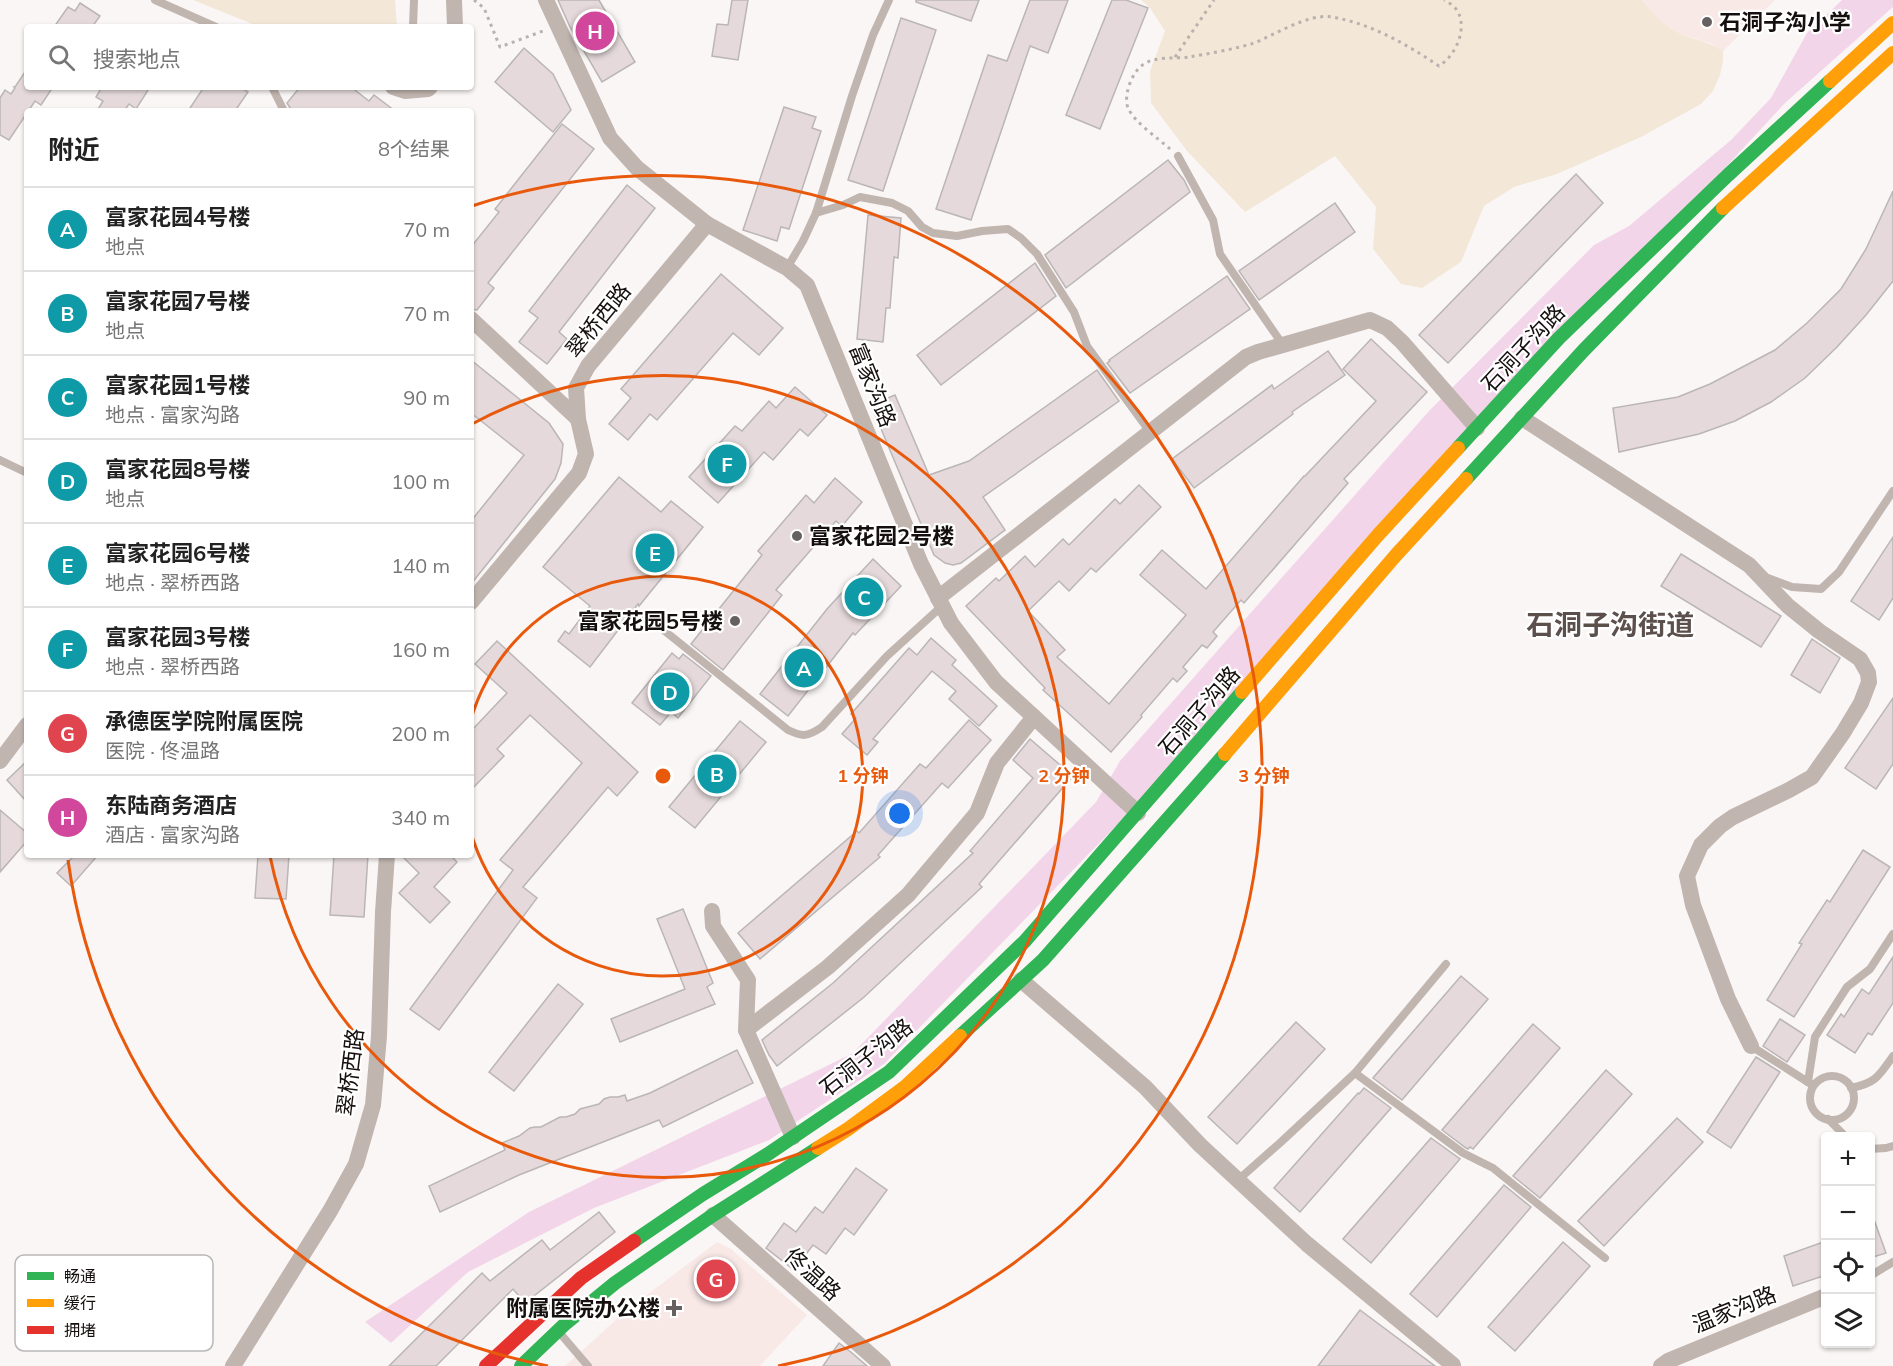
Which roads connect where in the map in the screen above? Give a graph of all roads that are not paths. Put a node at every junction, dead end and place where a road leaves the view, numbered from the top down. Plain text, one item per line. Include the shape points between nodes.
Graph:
1 (155, 0) edge
2 (414, 0) edge
3 (454, 0) edge
4 (546, 0) edge
5 (889, 0) edge
6 (1893, 23) edge
7 (209, 24) edge
8 (413, 24) edge
9 (454, 24) edge
10 (1893, 52) edge
11 (274, 90) edge
12 (282, 108) edge
13 (1178, 156) road end
14 (816, 213) junction
15 (707, 224) junction
16 (787, 268) junction
17 (474, 322) edge
18 (1283, 345) junction
19 (1521, 418) junction
20 (578, 419) junction
21 (1475, 426) junction
22 (1150, 432) junction
23 (0, 460) edge
24 (24, 472) edge
25 (1893, 491) edge
26 (1759, 575) junction
27 (474, 598) edge
28 (940, 602) junction
29 (646, 616) dead end
30 (1034, 717) junction
31 (24, 729) edge
32 (0, 761) edge
33 (1136, 811) junction
34 (387, 858) edge
35 (712, 911) dead end
36 (1893, 934) edge
37 (1446, 964) dead end
38 (1021, 980) junction
39 (746, 1030) junction
40 (1751, 1046) joint
41 (1893, 1056) edge
42 (1355, 1073) junction
43 (1811, 1084) junction
44 (1851, 1088) junction
45 (1828, 1119) junction
46 (791, 1132) junction
47 (1840, 1132) edge
48 (1893, 1146) edge
49 (1875, 1149) edge
50 (1238, 1180) junction
51 (713, 1215) junction
52 (1605, 1258) dead end
53 (1893, 1262) edge
54 (1875, 1273) edge
55 (1821, 1298) edge
56 (558, 1330) junction
57 (1453, 1365) edge
58 (232, 1366) edge
59 (486, 1366) edge
60 (521, 1366) edge
61 (588, 1366) edge
62 (883, 1366) edge
63 (1661, 1366) edge

1 - 7 lane
2 - 8 lane
3 - 9 street
4 - 15 street, 富家沟路 via 610,138 637,168
5 - 14 lane via 852,96
6 - 21 main road, 石洞子沟路 via 1728,175
10 - 19 main road, 石洞子沟路 via 1739,192
11 - 12 lane
13 - 18 lane via 1213,220 1220,254
14 - 16 lane
14 - 22 lane via 860,197 892,203 933,233 957,236 1008,230 1021,237 1037,254 1074,312 1087,346
15 - 16 street, 富家沟路
15 - 20 street, 翠桥西路 via 588,366 576,388
16 - 28 street, 富家沟路 via 807,285
17 - 20 street
18 - 21 street via 1370,320 1387,328 1402,342
18 - 22 street via 1246,357
19 - 26 street
19 - 38 main road, 石洞子沟路 via 1395,555 1230,750
20 - 27 street, 翠桥西路 via 586,454 579,473
21 - 33 main road, 石洞子沟路
22 - 28 street
23 - 24 lane
25 - 26 lane via 1839,572 1821,589 1792,587
26 - 40 street via 1788,606 1860,659 1869,682 1861,703 1812,777 1720,826 1701,845 1687,876 1693,905 1728,999
28 - 29 lane via 822,727 801,736 788,730
28 - 30 street, 富家沟路 via 951,623 996,682
30 - 33 street, 富家沟路
30 - 39 street via 997,763 977,813 908,895 828,968
31 - 32 street
33 - 46 main road, 石洞子沟路 via 1025,941 950,1016 889,1072
34 - 58 street, 翠桥西路 via 373,1105 356,1164
35 - 39 street via 713,926 748,980
36 - 43 lane via 1870,969 1847,987 1815,1037
37 - 42 lane
38 - 50 street via 1145,1087
38 - 51 main road, 石洞子沟路 via 905,1087 848,1129
39 - 46 street
40 - 43 lane
41 - 44 lane via 1868,1085
42 - 50 lane
42 - 52 lane via 1463,1153 1492,1168
43 - 44 lane via 1833,1076
43 - 45 lane via 1811,1106 1820,1117
44 - 45 lane via 1854,1096 1849,1111 1843,1117
45 - 47 lane
46 - 59 main road, 石洞子沟路 via 581,1278
48 - 49 lane
50 - 57 street via 1307,1244
51 - 56 main road, 石洞子沟路 via 615,1283
51 - 62 street, 佟温路
53 - 54 lane
55 - 63 street, 温家沟路
56 - 60 main road, 石洞子沟路
56 - 61 lane

